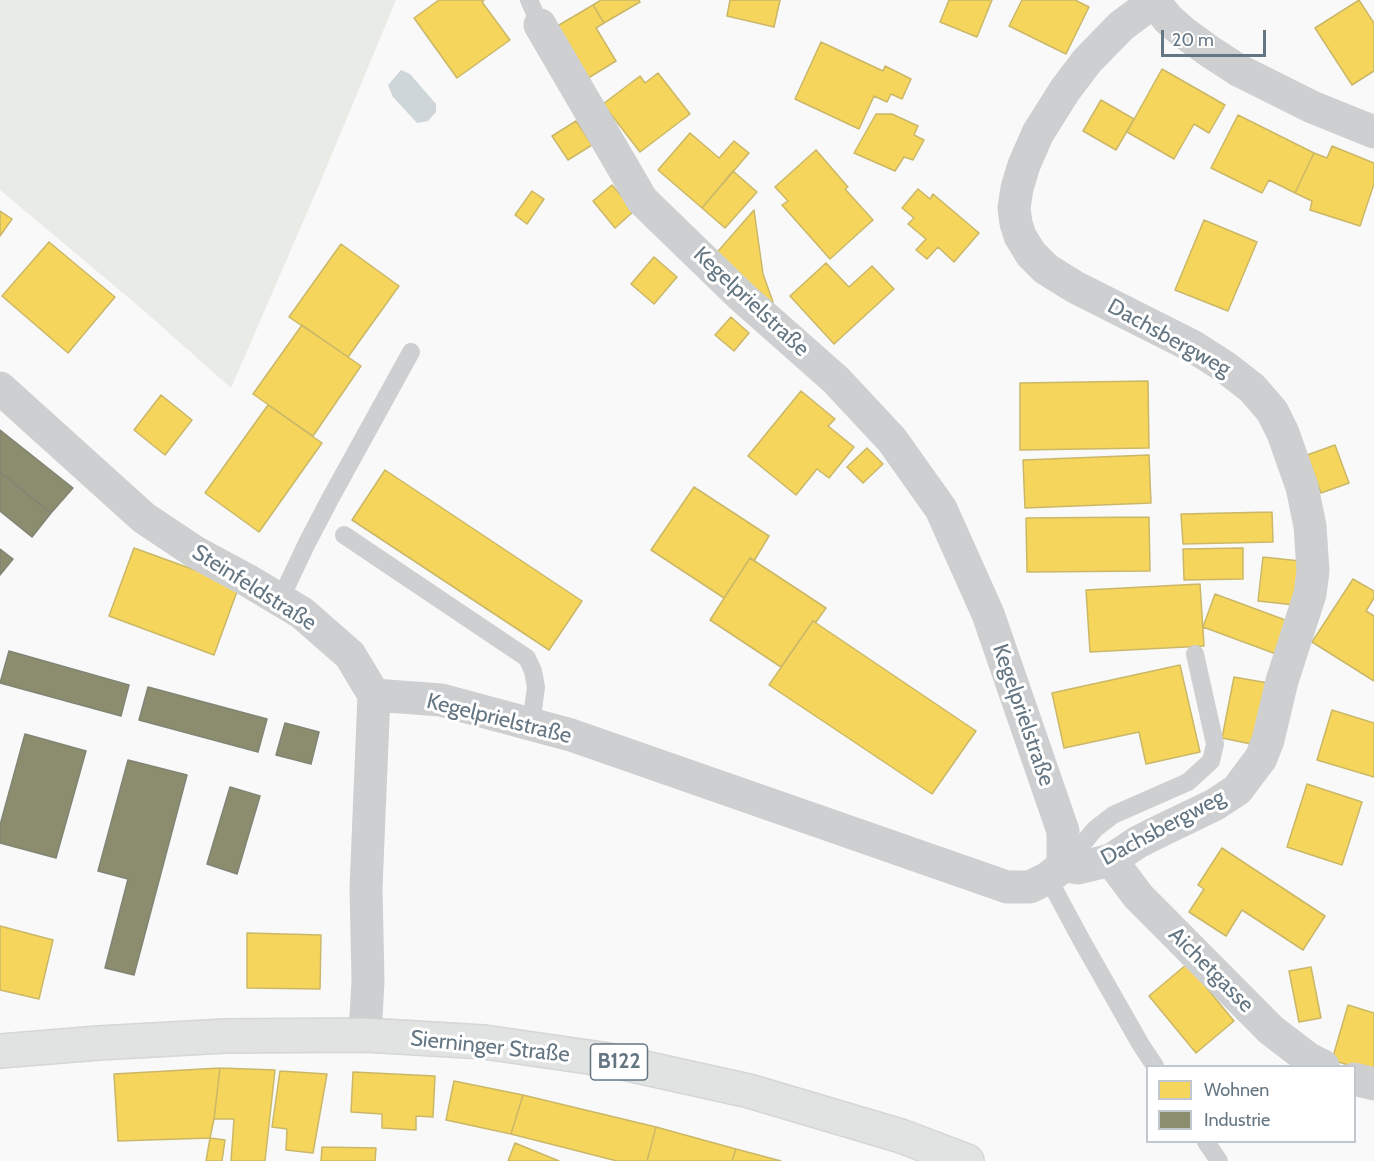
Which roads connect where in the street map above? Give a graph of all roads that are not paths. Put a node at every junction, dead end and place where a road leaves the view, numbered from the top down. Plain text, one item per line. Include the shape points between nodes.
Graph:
1 (1155, 0) edge
2 (534, 12) edge
3 (1374, 132) edge
4 (411, 352) dead end
5 (0, 388) edge
6 (344, 535) dead end
7 (280, 600) junction
8 (1195, 654) dead end
9 (374, 694) junction
10 (531, 724) junction
11 (1111, 860) junction
12 (1056, 872) junction
13 (365, 1035) junction
14 (0, 1051) edge
15 (1154, 1065) edge
16 (1321, 1065) edge
17 (1356, 1080) edge
18 (1374, 1084) edge
19 (1207, 1143) edge
20 (967, 1161) edge
21 (1219, 1161) edge

1 - 3 street, Dachsbergweg via 1183,32 1238,70
1 - 11 street, Dachsbergweg via 1120,26 1088,61 1048,116 1017,188 1016,223 1031,254 1046,269 1226,367 1272,411 1298,476 1310,526 1313,571 1310,594 1268,740 1252,771 1237,789 1214,805 1153,834
2 - 12 street, Kegelprielstraße via 642,200 741,296 836,380 892,440 941,509 988,614 1064,831
4 - 7 lane
5 - 7 street, Steinfeldstraße via 144,518
6 - 10 lane via 527,658 536,687
7 - 9 street, Steinfeldstraße via 302,613 350,655
8 - 12 lane via 1215,744 1211,761 1188,782 1113,815
9 - 10 street, Kegelprielstraße via 441,700
9 - 13 street
10 - 12 street, Kegelprielstraße via 1007,887 1030,887
11 - 12 street, Dachsbergweg
11 - 16 street, Aichetgasse via 1138,896 1271,1030
12 - 15 lane via 1112,994
13 - 14 main road, Sierninger Straße / B122 via 225,1036
13 - 20 main road, Sierninger Straße / B122 via 484,1042 609,1060 750,1091 901,1136
17 - 18 street
19 - 21 lane

